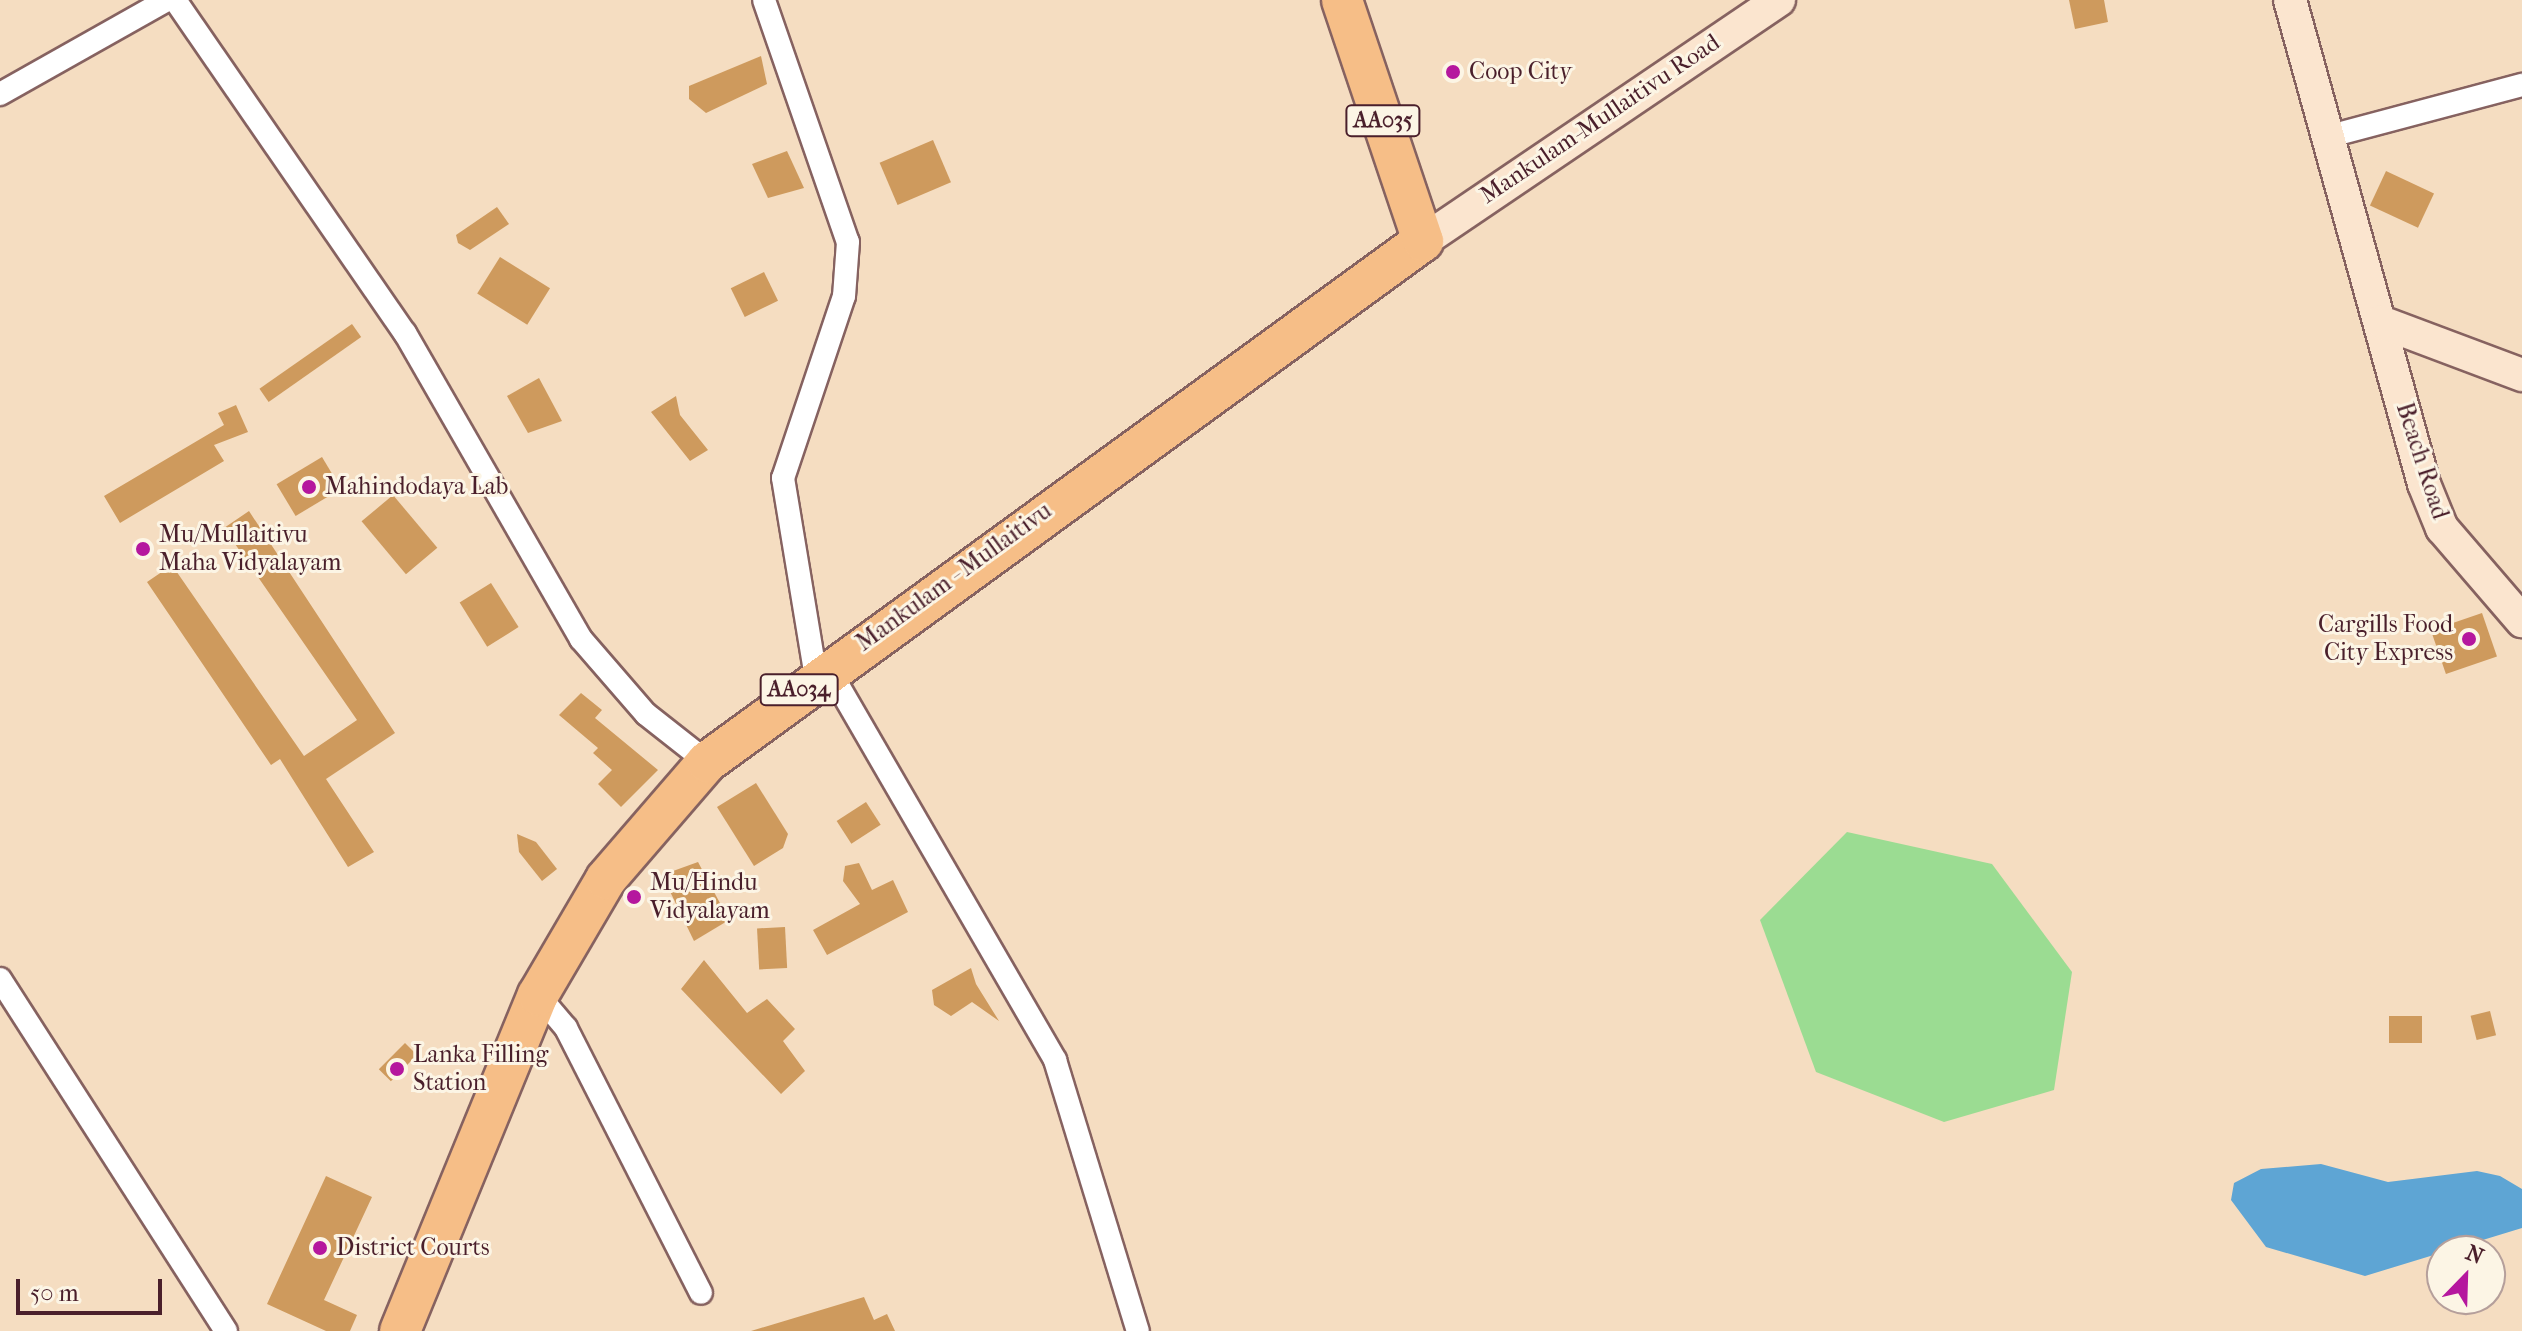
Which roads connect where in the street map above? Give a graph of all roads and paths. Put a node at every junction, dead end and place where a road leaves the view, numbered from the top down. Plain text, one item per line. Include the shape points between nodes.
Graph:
1 (167, 0) edge
2 (175, 0) edge
3 (764, 0) edge
4 (1342, 0) edge
5 (1779, 0) edge
6 (2290, 0) edge
7 (2522, 85) edge
8 (0, 94) edge
9 (2330, 136) junction
10 (1423, 241) junction
11 (2381, 322) junction
12 (2522, 375) edge
13 (2522, 621) edge
14 (822, 672) junction
15 (707, 762) junction
16 (0, 979) edge
17 (538, 995) junction
18 (701, 1293) dead end
19 (226, 1331) edge
20 (400, 1331) edge
21 (1138, 1331) edge

1 - 8 street
2 - 15 street via 405,333 573,627 646,714
3 - 14 street via 848,242 844,296 783,478
4 - 10 highway, AA035
5 - 10 street, Mankulam-Mullaitivu Road
6 - 9 street, Beach Road
7 - 9 street
9 - 11 street, Beach Road
10 - 14 highway, Mankulam - Mullaitivu / AA034
11 - 12 street
11 - 13 street, Beach Road via 2442,528
14 - 15 highway, Mankulam - Mullaitivu / AA034
14 - 21 street via 1055,1060
15 - 17 highway, Mankulam - Mullaitivu / AA034 via 606,879
16 - 19 street
17 - 18 street via 573,1041
17 - 20 highway, Mankulam - Mullaitivu / AA034

